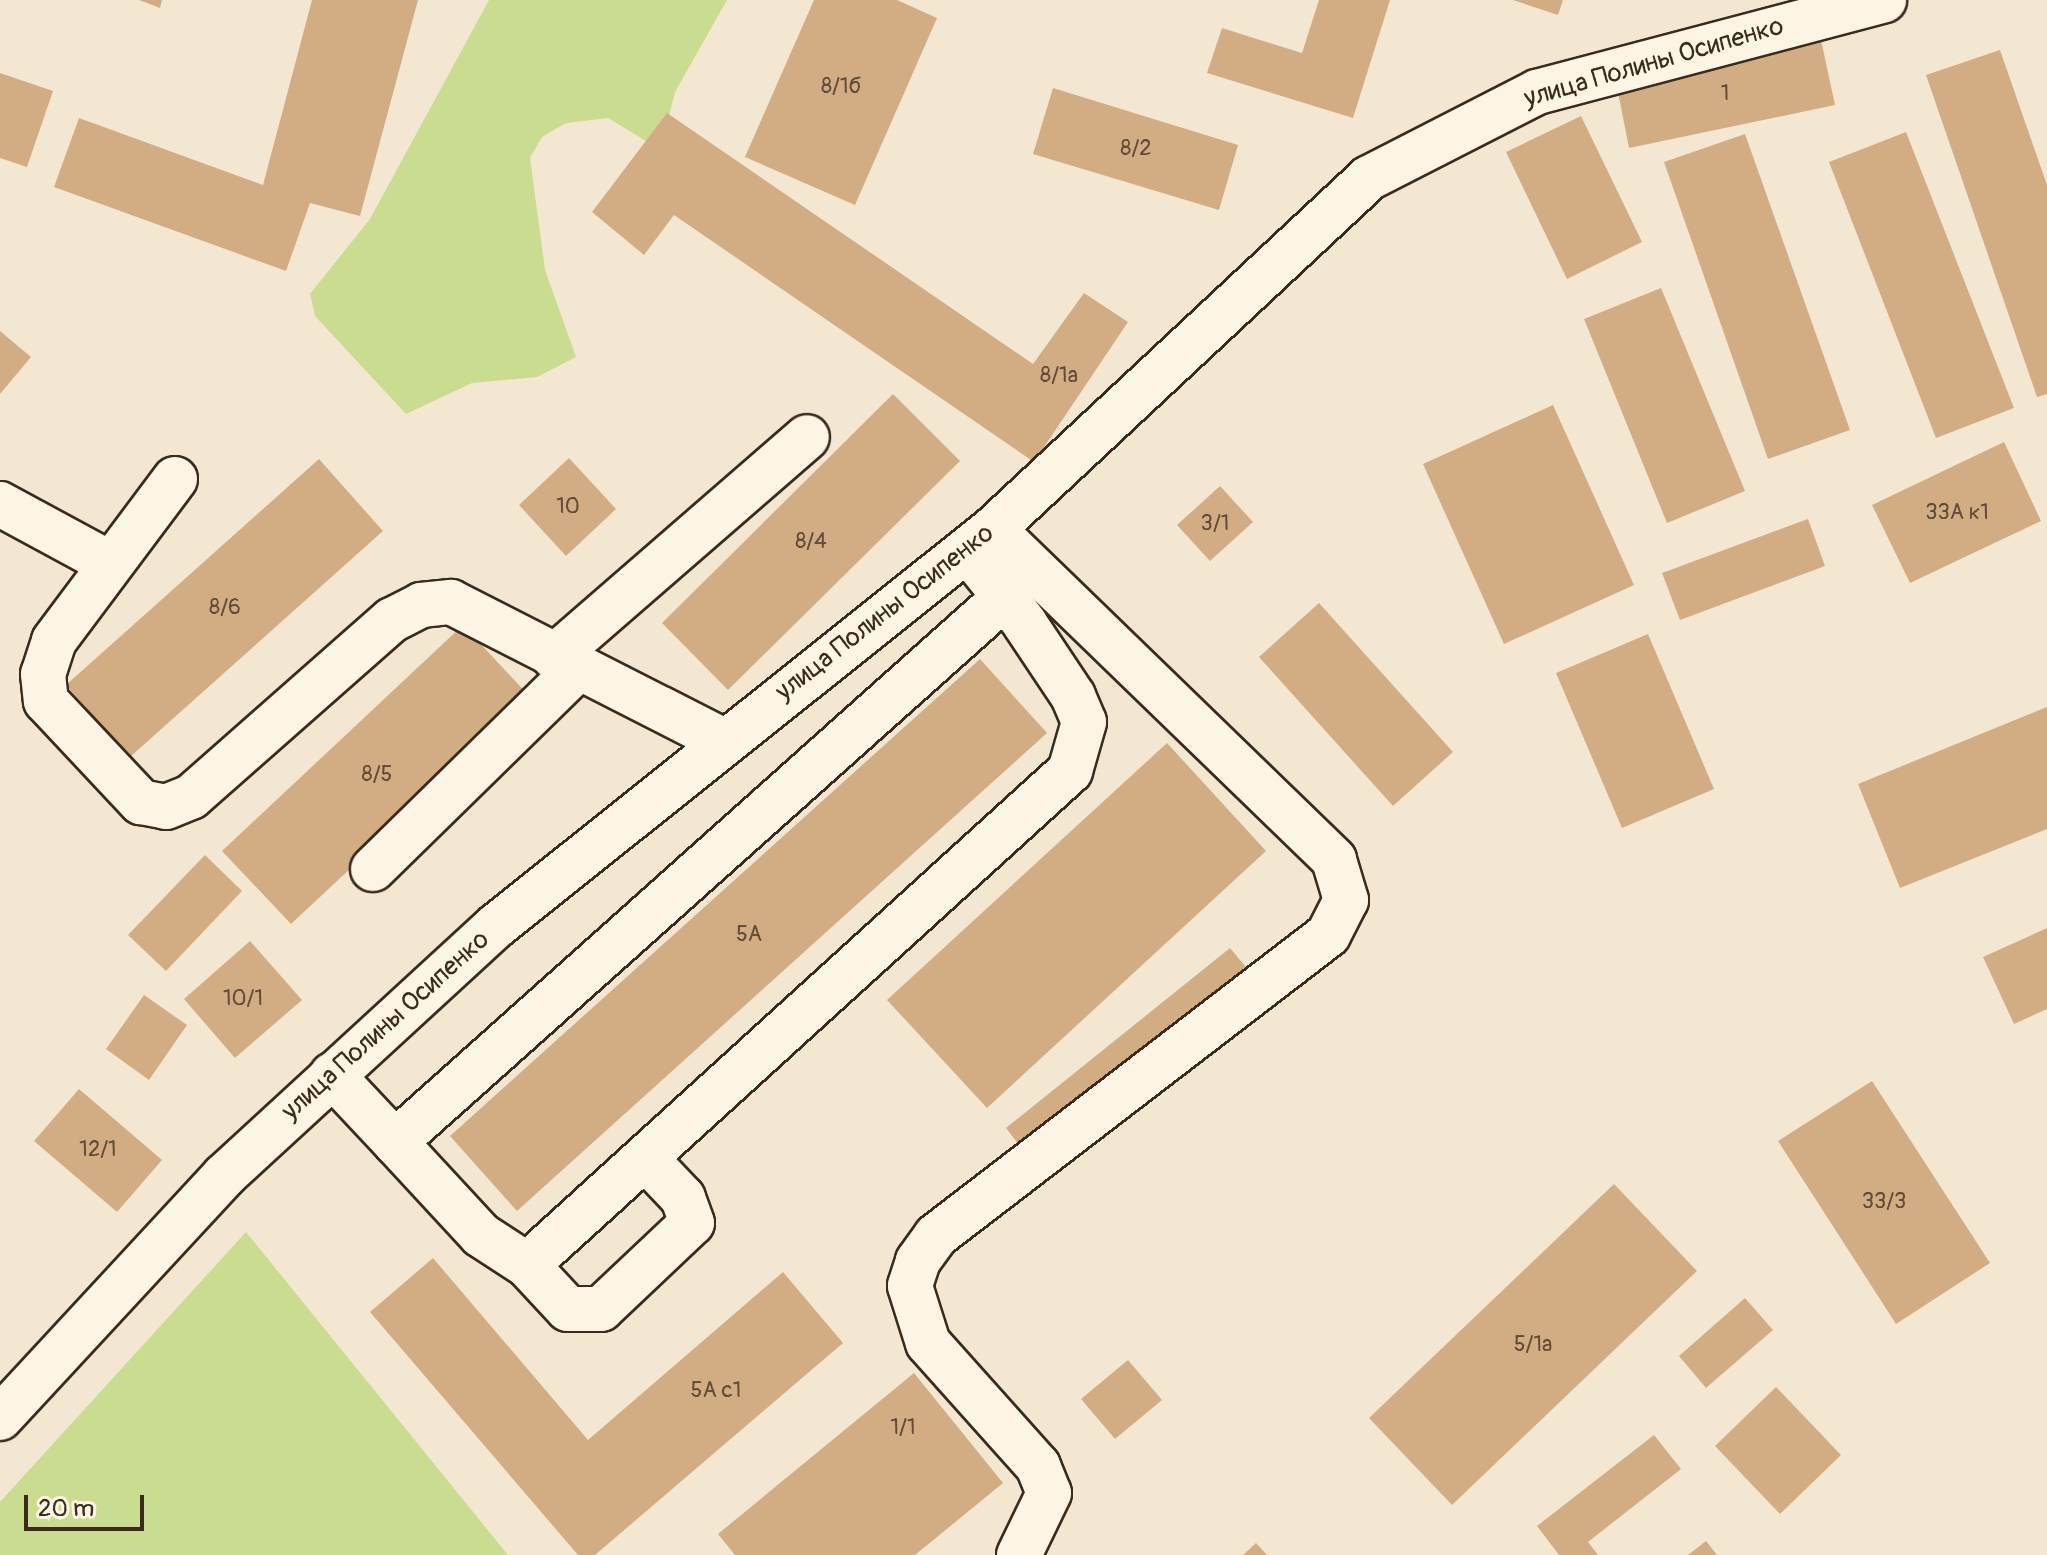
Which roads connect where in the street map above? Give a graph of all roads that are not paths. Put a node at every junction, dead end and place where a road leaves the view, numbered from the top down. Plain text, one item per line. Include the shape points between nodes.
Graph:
1 (1884, 0) edge
2 (807, 437) dead end
3 (175, 479) dead end
4 (0, 504) edge
5 (980, 540) junction
6 (109, 563) junction
7 (1005, 597) junction
8 (565, 664) junction
9 (724, 741) junction
10 (373, 869) dead end
11 (332, 1075) junction
12 (395, 1142) junction
13 (645, 1158) junction
14 (527, 1265) junction
15 (0, 1418) edge
16 (1019, 1555) edge

1 - 5 street, улица Полины Осипенко via 1537,92 1381,171
2 - 8 street
3 - 6 street
4 - 6 street
5 - 7 street
5 - 9 street, улица Полины Осипенко
5 - 16 street via 1334,860 1346,900 1328,935 936,1236 918,1261 910,1286 928,1343 1038,1466 1049,1493
6 - 8 street via 54,641 43,674 46,701 141,802 166,807 191,797 392,620 421,605 451,602
7 - 12 street
7 - 13 street via 1084,722 1070,771
8 - 9 street
8 - 10 street
9 - 11 street, улица Полины Осипенко via 496,926
11 - 12 street
11 - 15 street, улица Полины Осипенко via 224,1176
12 - 14 street via 481,1235
13 - 14 street
13 - 14 street via 683,1198 692,1223 643,1271 601,1309 584,1313 568,1309

